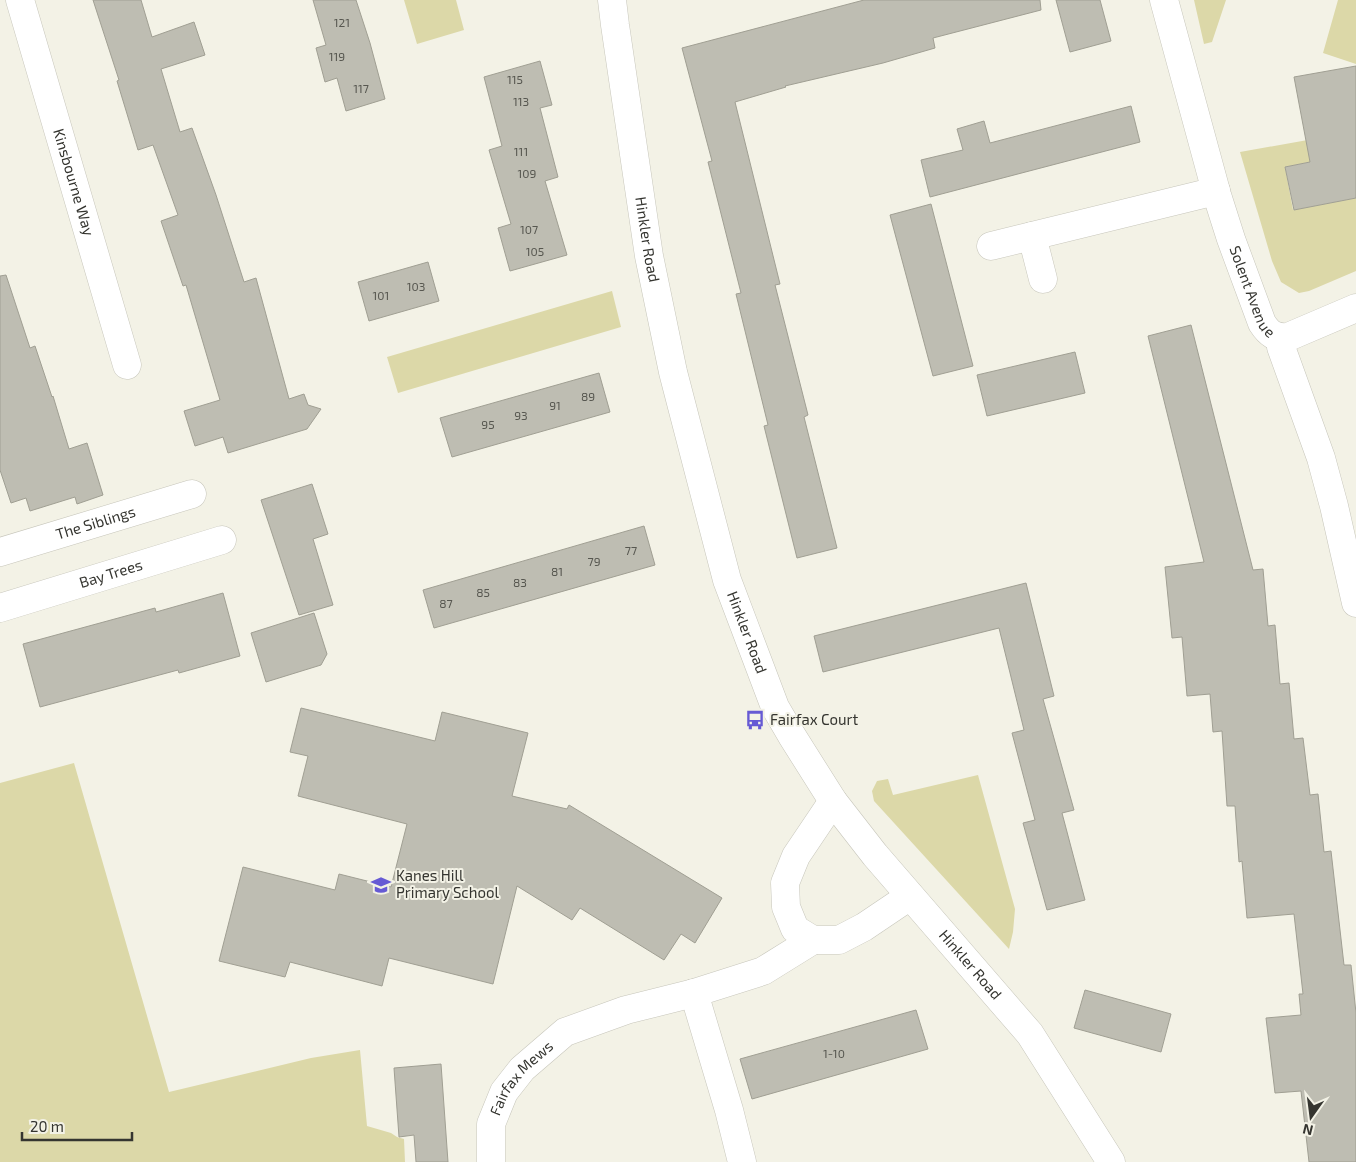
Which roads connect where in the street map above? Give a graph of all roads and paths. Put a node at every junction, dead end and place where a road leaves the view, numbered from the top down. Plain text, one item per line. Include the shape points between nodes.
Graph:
1 (20, 0) edge
2 (612, 0) edge
3 (1164, 0) edge
4 (1216, 192) junction
5 (1032, 236) junction
6 (990, 246) dead end
7 (1043, 280) dead end
8 (1356, 308) edge
9 (1282, 338) junction
10 (127, 365) dead end
11 (192, 494) dead end
12 (222, 540) dead end
13 (0, 552) edge
14 (1356, 603) edge
15 (0, 608) edge
16 (833, 800) junction
17 (910, 896) junction
18 (813, 940) junction
19 (694, 993) junction
20 (491, 1162) edge
21 (742, 1162) edge
22 (1111, 1162) edge

1 - 10 street, Kinsbourne Way
2 - 16 street, Hinkler Road via 651,266 673,372 727,580 775,707
3 - 4 street, Solent Avenue
4 - 5 street
4 - 9 street, Solent Avenue via 1262,323 1272,335
5 - 6 street
5 - 7 street
8 - 9 street via 1294,336
9 - 14 street, Solent Avenue via 1281,347 1332,496
11 - 13 street, The Siblings
12 - 15 street, Bay Trees
16 - 17 street, Hinkler Road
16 - 18 street via 796,856 785,883 786,907 795,929
17 - 18 street via 839,940
17 - 22 street, Hinkler Road via 1030,1034
18 - 19 street via 763,971
19 - 20 street, Fairfax Mews via 626,1010 565,1032 522,1069 504,1092 492,1124
19 - 21 street

